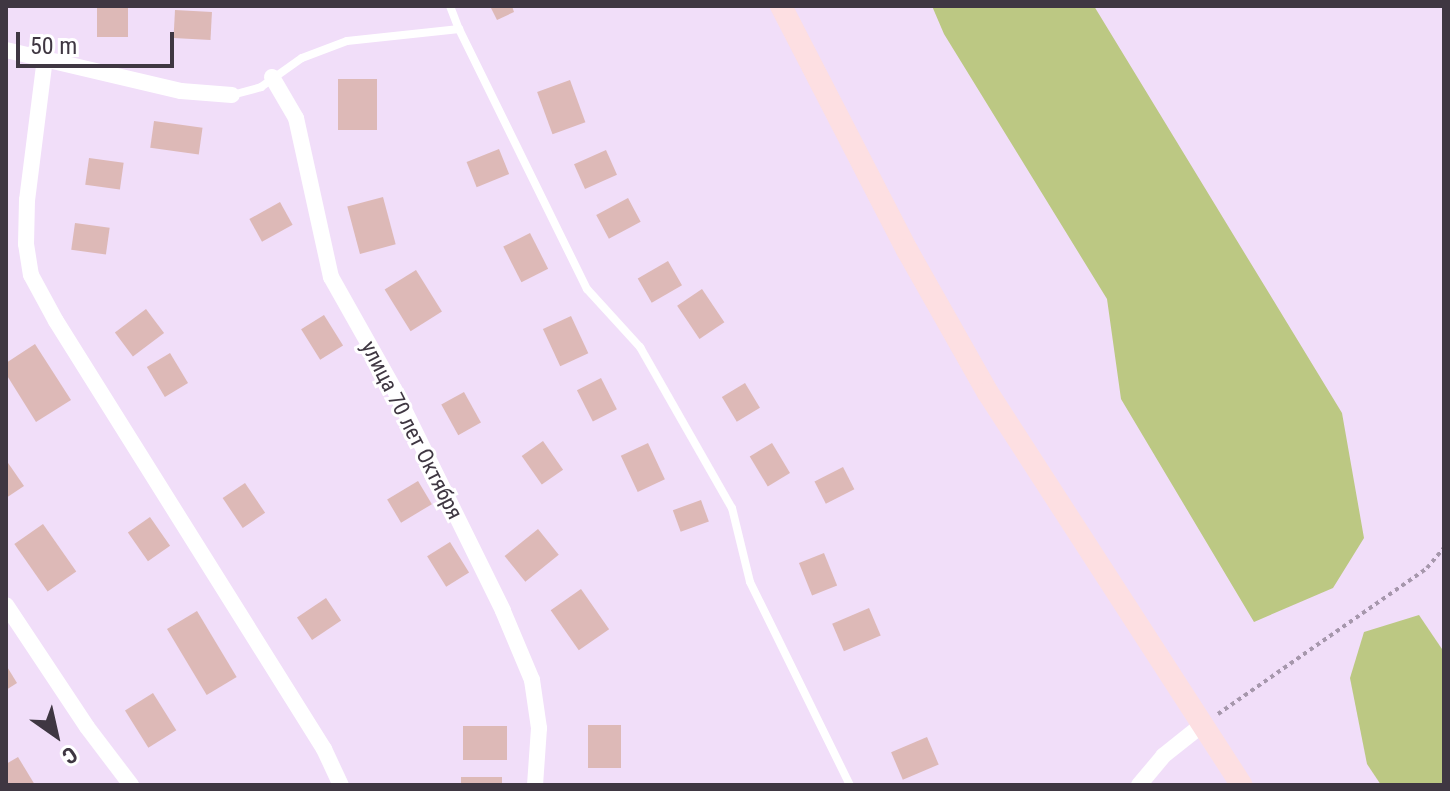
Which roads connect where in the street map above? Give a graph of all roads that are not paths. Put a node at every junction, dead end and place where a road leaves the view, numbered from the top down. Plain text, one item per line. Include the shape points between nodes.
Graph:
1 (450, 6) edge
2 (781, 6) edge
3 (459, 29) junction
4 (6, 50) edge
5 (45, 58) junction
6 (272, 77) junction
7 (232, 95) joint
8 (6, 605) edge
9 (1202, 725) junction
10 (131, 785) edge
11 (341, 785) edge
12 (535, 785) edge
13 (850, 785) edge
14 (1139, 785) edge
15 (1242, 785) edge

1 - 3 lane
2 - 9 main road via 988,393
3 - 6 lane via 347,41 302,58
3 - 13 lane via 587,289 640,347 732,508 750,582
4 - 5 street
5 - 7 street via 181,91
5 - 11 street via 27,200 31,275 324,749
6 - 7 lane via 261,87
6 - 12 street, улица 70 лет Октября via 296,118 331,277 394,389 532,680 539,728
8 - 10 street
9 - 14 street via 1163,756
9 - 15 main road

